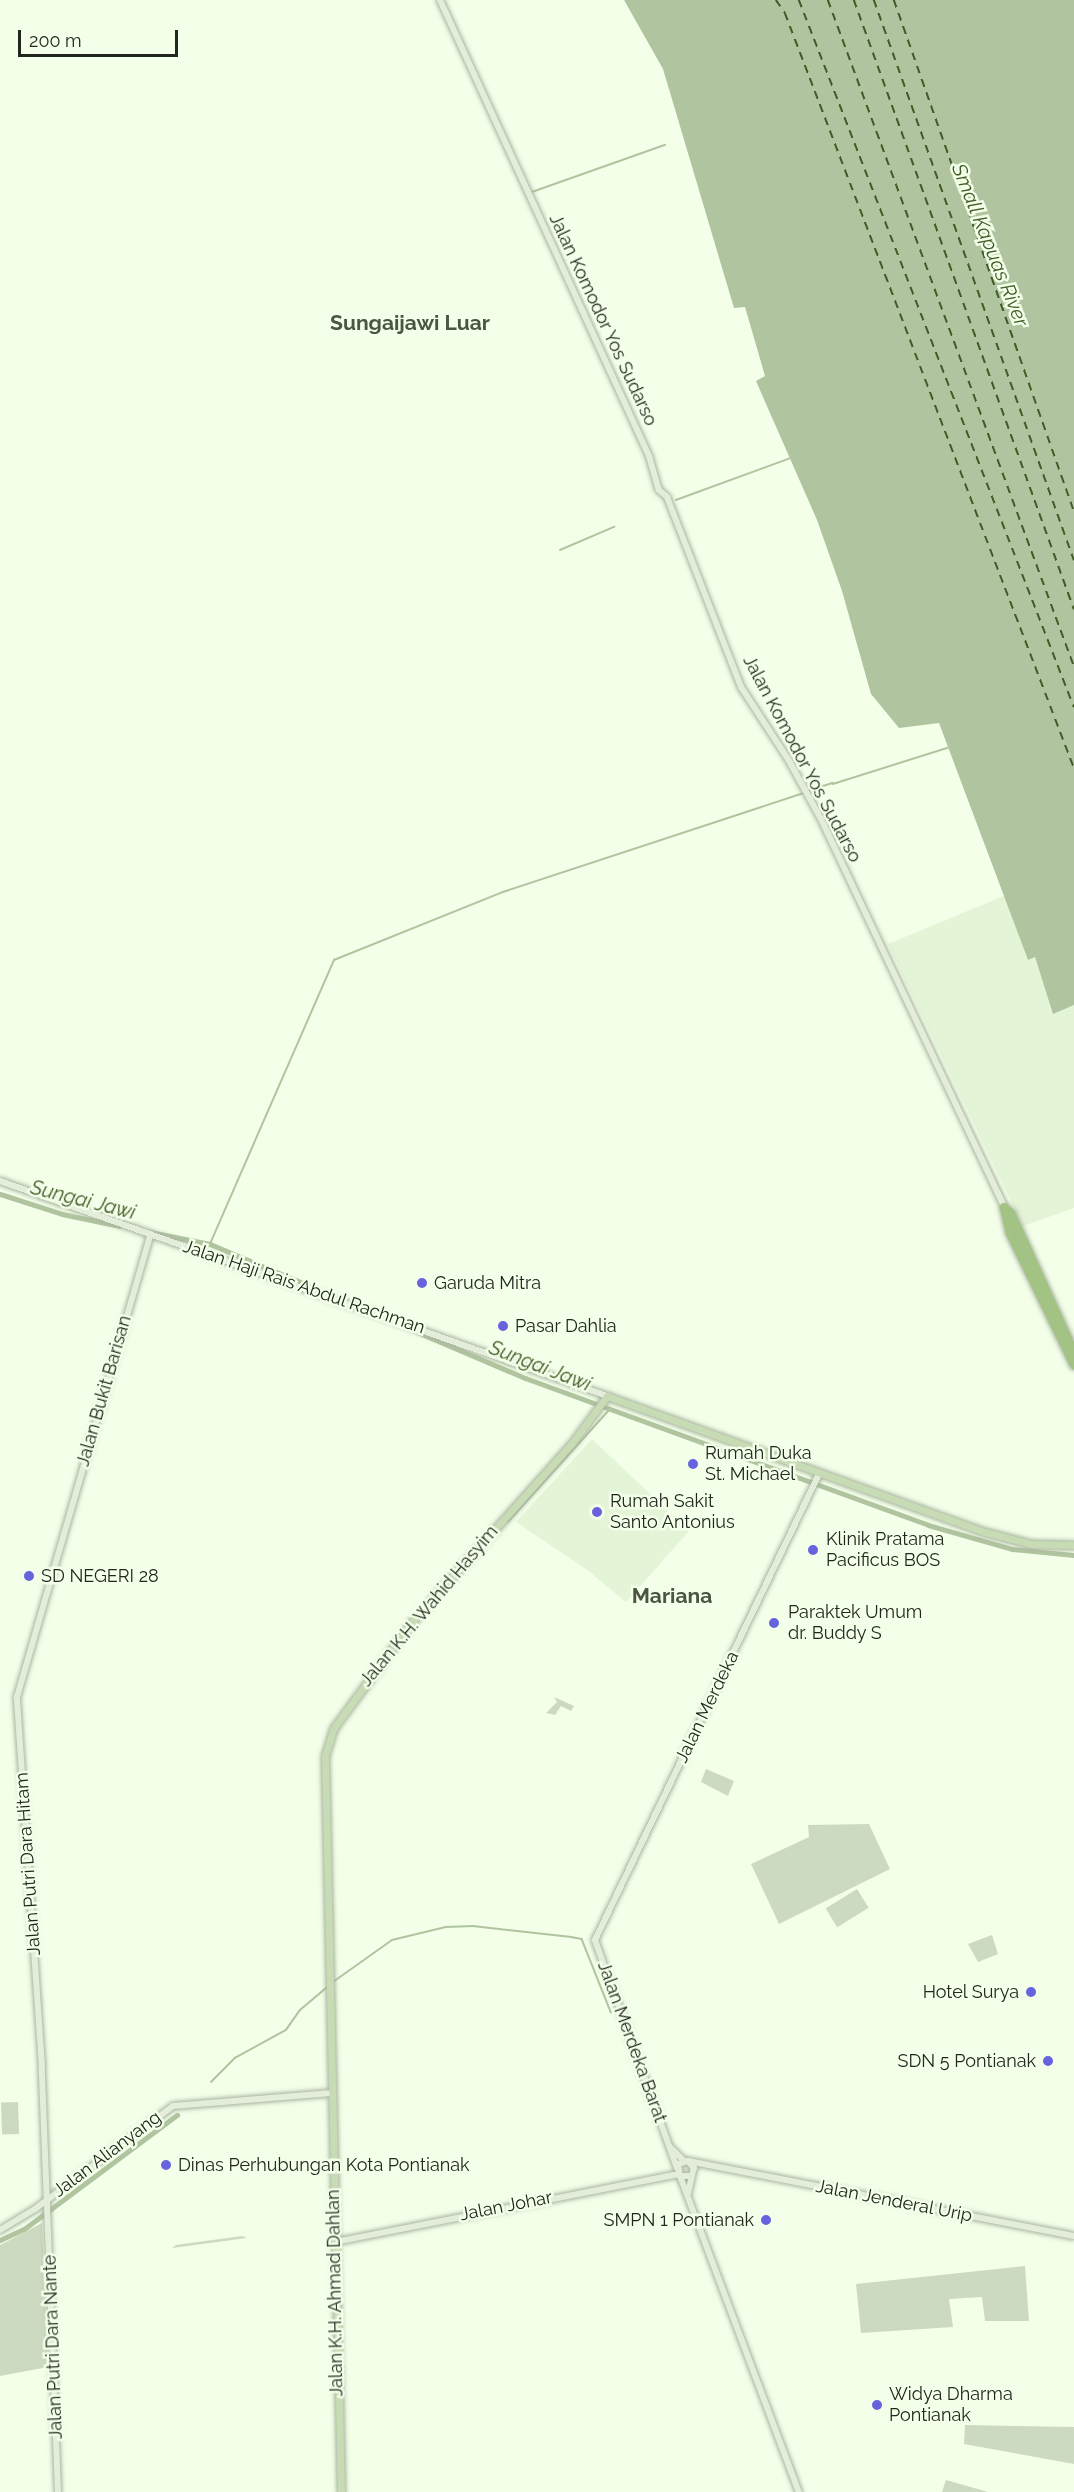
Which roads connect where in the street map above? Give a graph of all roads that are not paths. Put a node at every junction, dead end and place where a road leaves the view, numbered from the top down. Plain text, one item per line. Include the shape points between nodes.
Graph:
1 (440, 0) edge
2 (0, 1181) edge
3 (1004, 1208) junction
4 (151, 1236) junction
5 (1074, 1352) edge
6 (1074, 1365) edge
7 (606, 1398) junction
8 (818, 1477) junction
9 (62, 1531) joint
10 (1074, 1545) edge
11 (595, 1940) joint
12 (331, 2093) junction
13 (668, 2144) junction
14 (686, 2161) junction
15 (714, 2165) junction
16 (678, 2173) junction
17 (692, 2174) junction
18 (688, 2194) junction
19 (47, 2201) junction
20 (0, 2230) edge
21 (1074, 2236) edge
22 (335, 2242) junction
23 (58, 2492) edge
24 (341, 2492) edge
25 (800, 2492) edge

1 - 3 street, Jalan Komodor Yos Sudarso via 649,456 658,490 667,496 741,687 781,747 821,819
2 - 4 street, Jalan Haji Rais Abdul Rachman
3 - 5 highway via 1011,1213
3 - 6 highway, Jalan Komodor Yos Sudarso via 1010,1233
4 - 7 street, Jalan Haji Rais Abdul Rachman
4 - 9 street, Jalan Bukit Barisan
7 - 8 main road
7 - 12 main road, Jalan K.H. Wahid Hasyim via 411,1623 327,1738
8 - 10 main road via 1007,1538
8 - 11 street, Jalan Merdeka
9 - 19 street, Jalan Putri Dara Hitam via 17,1697
11 - 13 street, Jalan Merdeka Barat
12 - 19 street, Jalan Alianyang via 173,2106
12 - 22 main road, Jalan K.H. Ahmad Dahlan
13 - 14 street
13 - 16 street, Jalan Merdeka Barat
14 - 15 street, Jalan Jenderal Urip
14 - 16 street
14 - 17 street
15 - 17 street, Jalan Johar
15 - 21 street, Jalan Jenderal Urip
16 - 17 street, Jalan Johar
16 - 18 street, Jalan Merdeka Barat
16 - 22 street, Jalan Johar
17 - 18 street
18 - 25 street, Jalan Merdeka Barat
19 - 20 street, Jalan Alianyang
19 - 23 street, Jalan Putri Dara Nante
22 - 24 main road, Jalan K.H. Ahmad Dahlan

